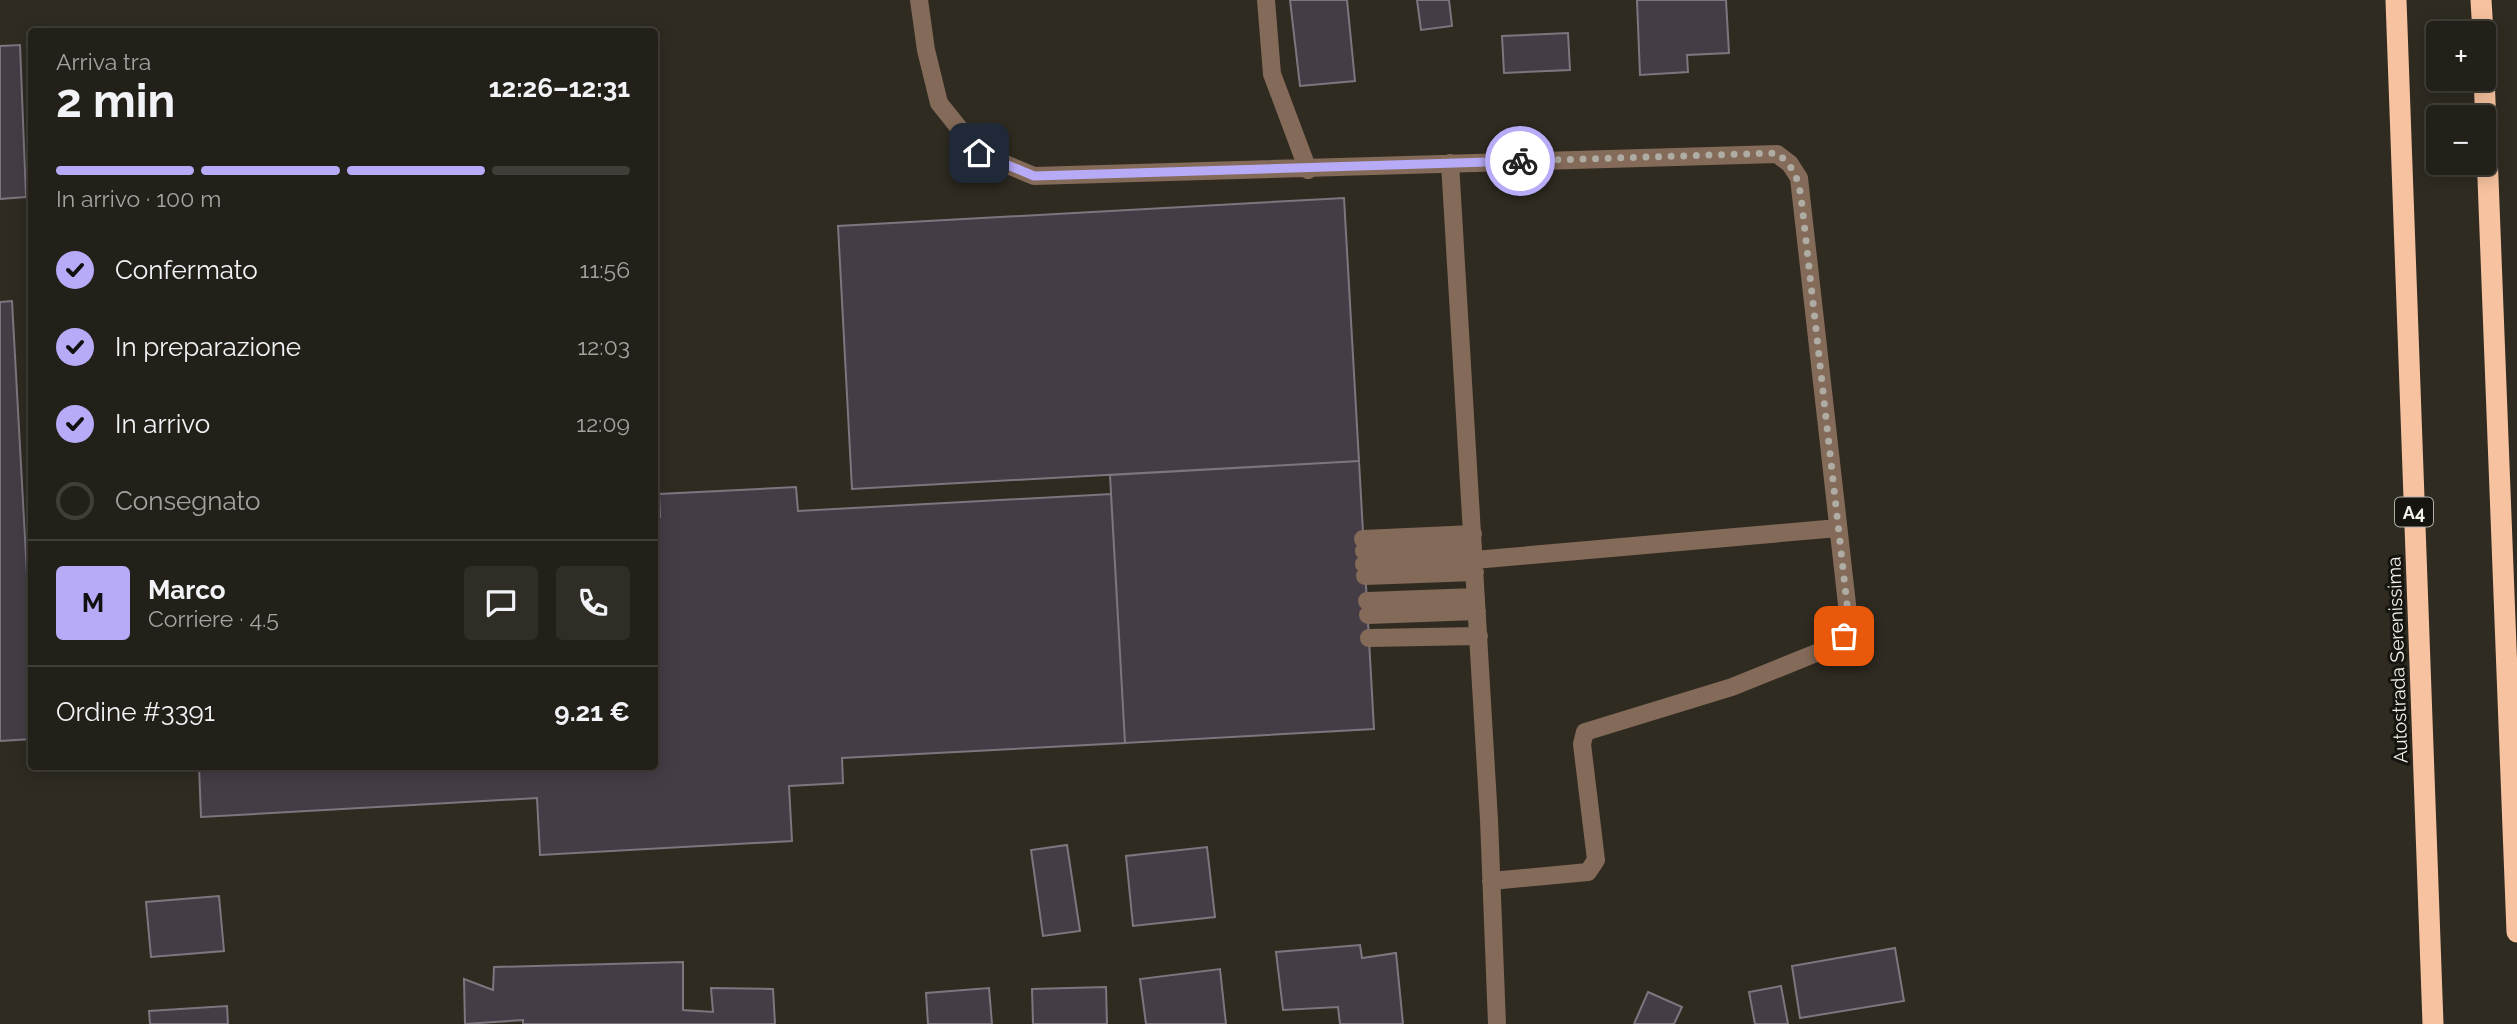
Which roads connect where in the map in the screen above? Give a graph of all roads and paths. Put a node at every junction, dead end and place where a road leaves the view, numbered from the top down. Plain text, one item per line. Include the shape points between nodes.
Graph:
1 (919, 0) edge
2 (1266, 0) edge
3 (2396, 0) edge
4 (2482, 0) edge
5 (2483, 21) edge
6 (2485, 91) edge
7 (1450, 163) junction
8 (1308, 170) junction
9 (1838, 528) junction
10 (1475, 585) junction
11 (1366, 589) junction
12 (1491, 881) junction
13 (2517, 932) edge
14 (1497, 1024) edge
15 (2433, 1024) edge

1 - 8 lane via 939,103 979,153 1034,176
2 - 8 lane via 1272,74
3 - 15 highway, Autostrada Serenissima / A4
4 - 5 highway
6 - 13 highway
7 - 8 lane
7 - 9 lane via 1777,153 1790,164 1799,178
7 - 10 lane
9 - 10 lane
9 - 12 lane via 1849,622 1836,645 1732,687 1585,732 1582,744 1596,860 1588,872
10 - 11 lane
10 - 11 lane
10 - 11 lane
10 - 11 lane
10 - 11 lane
10 - 12 lane
12 - 14 lane

